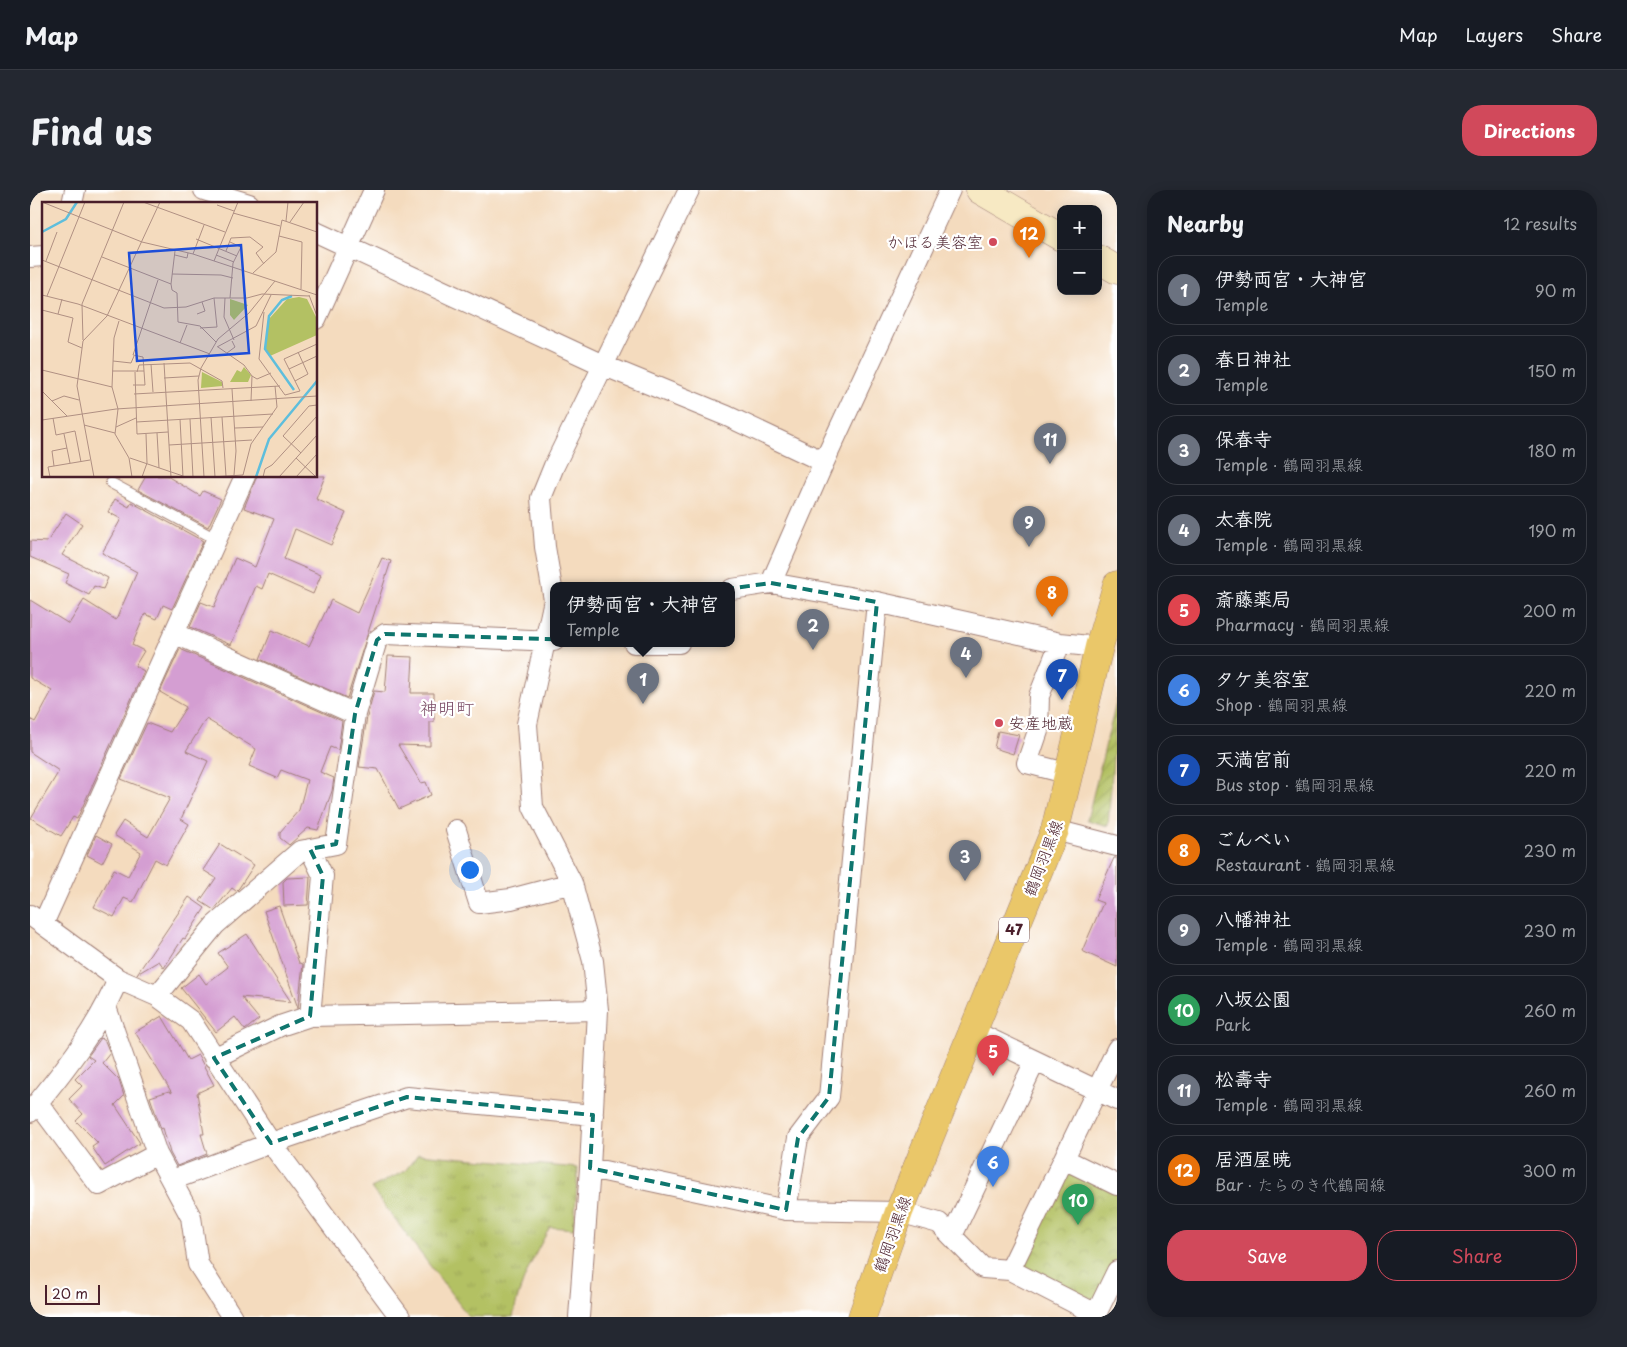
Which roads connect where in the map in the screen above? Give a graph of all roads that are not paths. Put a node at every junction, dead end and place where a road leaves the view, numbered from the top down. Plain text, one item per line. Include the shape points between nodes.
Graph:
1 (204, 190) edge
2 (374, 190) edge
3 (689, 190) edge
4 (950, 190) edge
5 (980, 190) edge
6 (243, 202) edge
7 (318, 233) edge
8 (1057, 235) edge
9 (349, 246) junction
10 (1102, 261) edge
11 (1117, 270) edge
12 (318, 315) edge
13 (605, 366) junction
14 (824, 462) junction
15 (244, 478) edge
16 (111, 483) dead end
17 (216, 539) junction
18 (551, 582) edge
19 (771, 584) junction
20 (1117, 585) edge
21 (735, 589) edge
22 (877, 602) junction
23 (174, 633) junction
24 (549, 641) edge
25 (1060, 643) junction
26 (1099, 647) junction
27 (355, 714) junction
28 (1070, 774) junction
29 (456, 830) dead end
30 (1055, 830) junction
31 (1117, 846) edge
32 (310, 849) junction
33 (572, 883) junction
34 (36, 919) edge
35 (118, 979) junction
36 (157, 996) junction
37 (106, 1007) junction
38 (598, 1010) junction
39 (310, 1016) junction
40 (972, 1031) junction
41 (1117, 1049) edge
42 (214, 1058) junction
43 (1035, 1061) junction
44 (1097, 1090) junction
45 (1117, 1100) edge
46 (34, 1108) edge
47 (594, 1115) junction
48 (271, 1143) junction
49 (157, 1154) junction
50 (1064, 1159) junction
51 (590, 1168) junction
52 (172, 1180) junction
53 (1117, 1185) edge
54 (786, 1210) junction
55 (899, 1212) junction
56 (952, 1236) junction
57 (1010, 1270) junction
58 (1117, 1271) edge
59 (232, 1317) edge
60 (400, 1317) edge
61 (579, 1317) edge
62 (862, 1317) edge

1 - 6 street
2 - 9 street
3 - 13 street
4 - 14 street
5 - 8 main road
7 - 9 street
9 - 12 street
9 - 13 street
10 - 11 main road
13 - 14 street via 727,416
13 - 18 street via 541,498
14 - 19 street
15 - 17 street
16 - 17 lane
17 - 23 street
19 - 21 street
19 - 22 street
20 - 26 main road, 鶴岡羽黒線 / 47
22 - 25 street
22 - 54 street via 829,1097 798,1138
23 - 27 street
23 - 34 street
24 - 27 street via 385,634 377,640
24 - 33 street via 527,724 533,807
25 - 26 street
25 - 28 street via 1039,696 1038,730 1027,763
26 - 28 main road, 鶴岡羽黒線 / 47
27 - 32 street via 336,844
28 - 30 main road, 鶴岡羽黒線 / 47
29 - 33 street via 479,903 512,899
30 - 31 street
30 - 40 main road, 鶴岡羽黒線 / 47
32 - 36 street via 300,852 214,925
32 - 39 street via 324,876
33 - 38 street via 593,961
34 - 35 street
35 - 36 street
35 - 37 street
36 - 42 street via 191,1021
37 - 46 street via 69,1064
37 - 49 street
38 - 39 street
38 - 47 street
39 - 42 street via 280,1026
40 - 43 street
40 - 55 main road, 鶴岡羽黒線 / 47
41 - 44 street
42 - 48 street
43 - 44 street
43 - 56 street
44 - 45 street
44 - 50 street
46 - 49 street via 99,1185
47 - 48 street via 407,1097
47 - 51 street
48 - 52 street
48 - 60 street
49 - 52 street
50 - 53 street
50 - 57 street
51 - 54 street
51 - 61 street
52 - 59 street via 191,1217 198,1264
54 - 55 street
55 - 56 street via 939,1223
55 - 62 main road, 鶴岡羽黒線 / 47
56 - 57 street via 983,1268
57 - 58 street via 1096,1314

